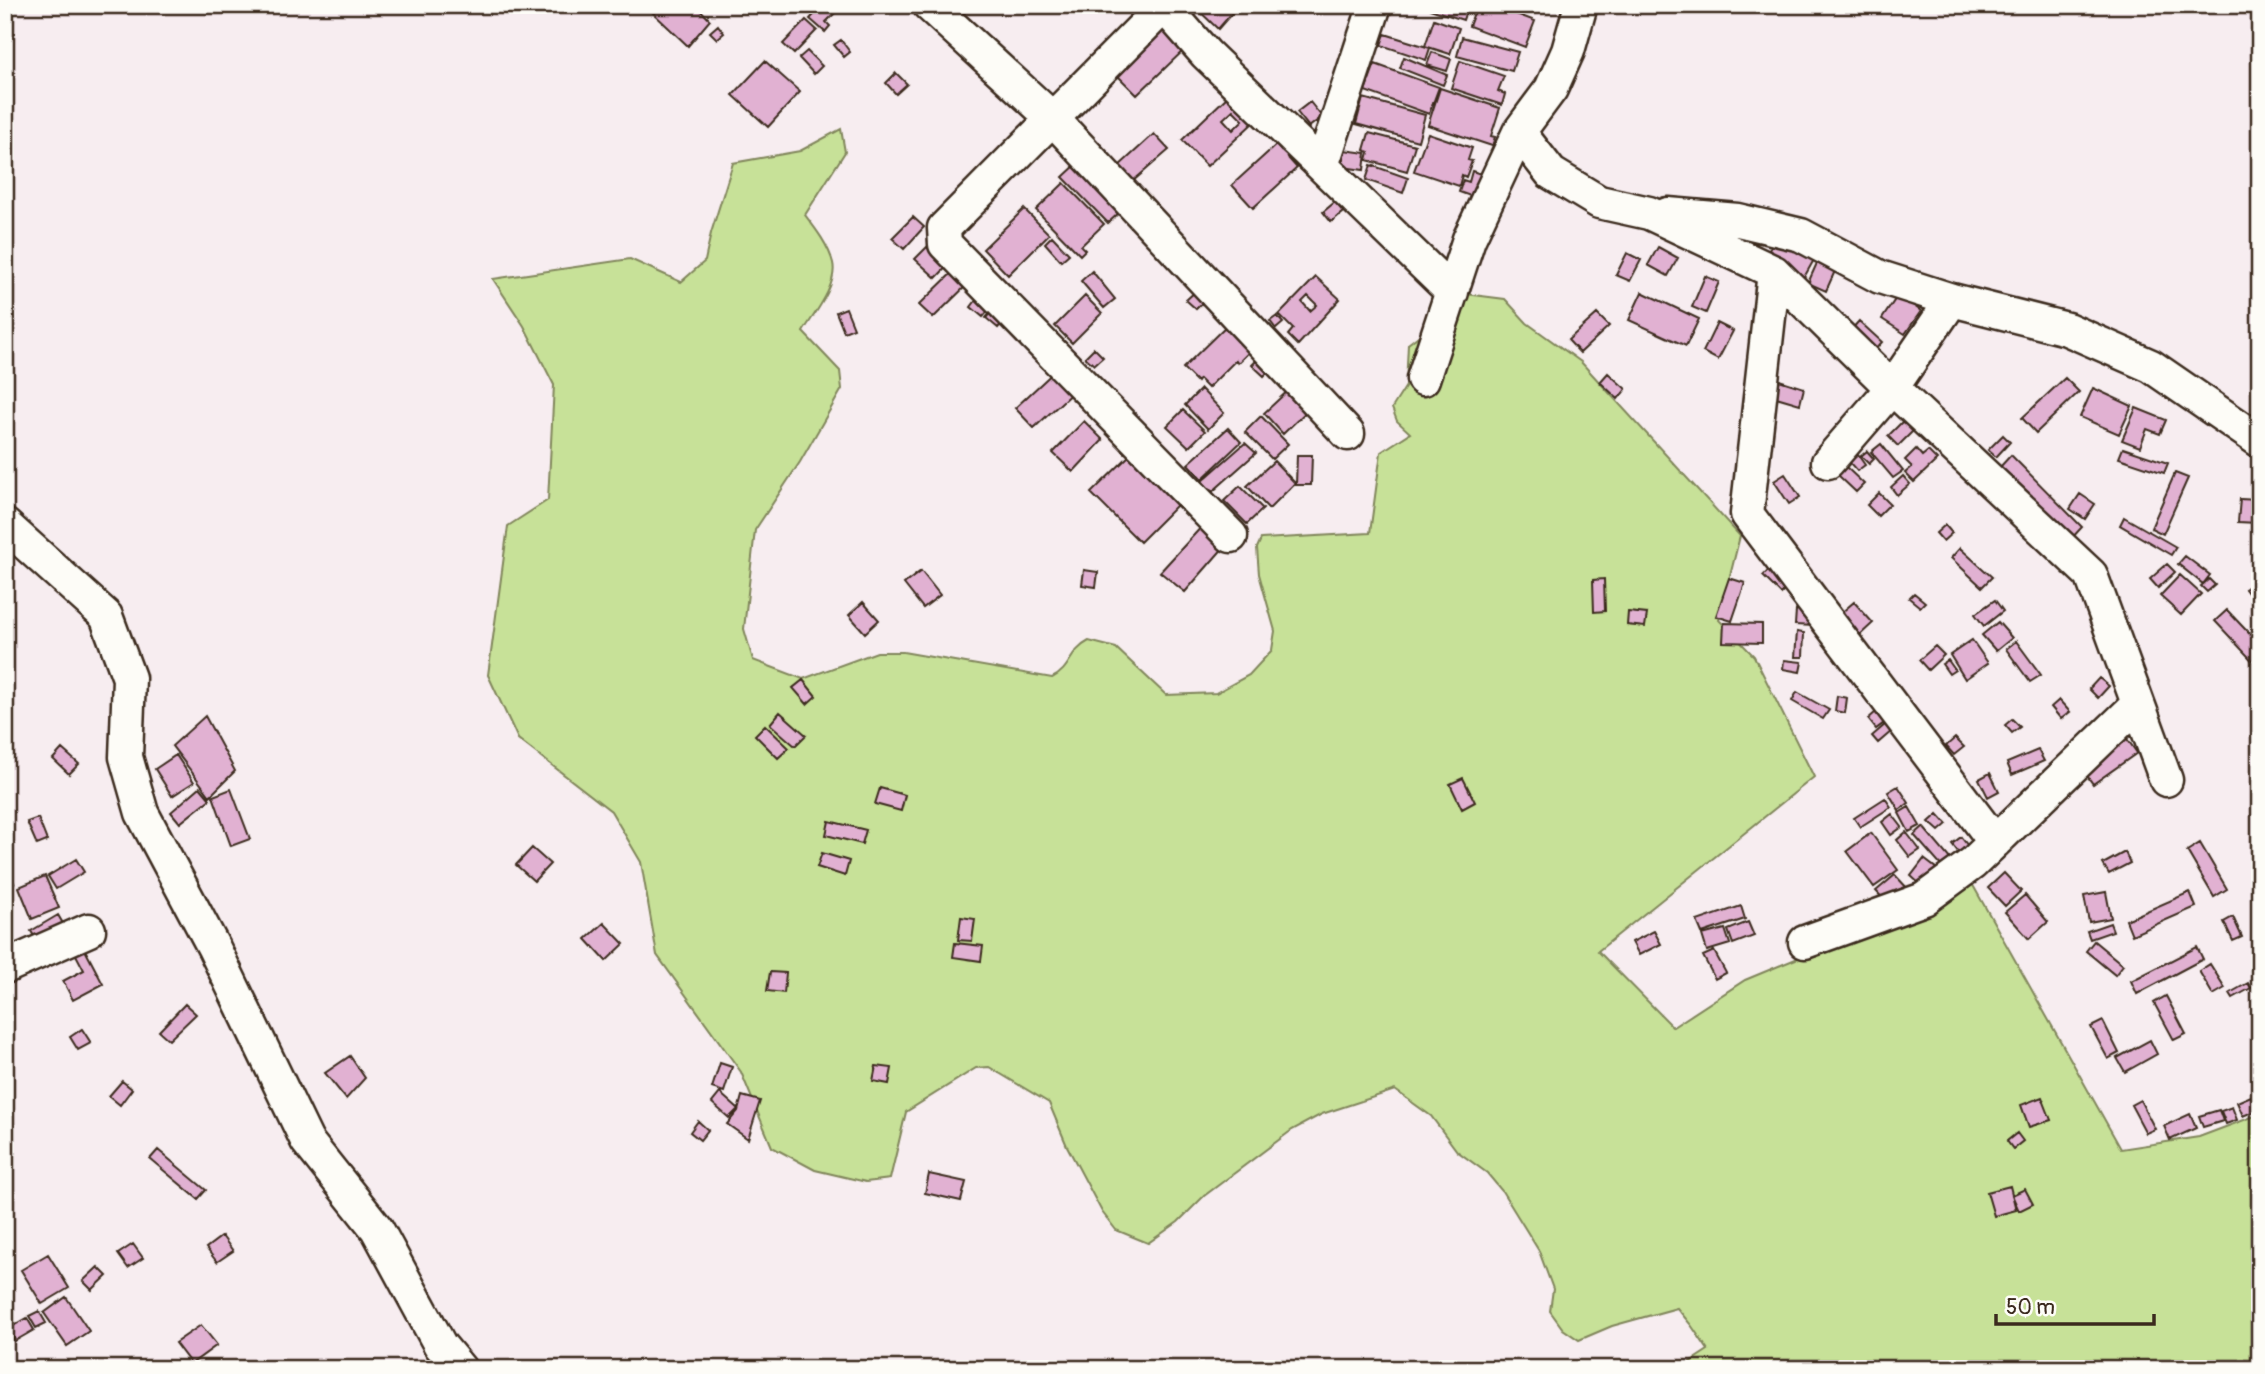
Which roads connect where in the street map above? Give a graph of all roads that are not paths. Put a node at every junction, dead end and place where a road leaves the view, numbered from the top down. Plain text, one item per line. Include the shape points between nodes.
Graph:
1 (929, 5) edge
2 (1376, 5) edge
3 (1581, 5) edge
4 (1164, 6) edge
5 (1052, 118) junction
6 (1519, 132) junction
7 (1322, 166) junction
8 (1649, 213) junction
9 (1774, 272) junction
10 (1452, 292) junction
11 (1952, 300) junction
12 (1423, 379) dead end
13 (1892, 388) junction
14 (1348, 434) dead end
15 (2260, 441) edge
16 (1828, 462) dead end
17 (5, 525) edge
18 (1231, 536) dead end
19 (2138, 704) junction
20 (2166, 780) dead end
21 (1995, 842) junction
22 (89, 930) dead end
23 (1805, 942) dead end
24 (5, 967) edge
25 (460, 1369) edge

1 - 5 street
2 - 7 street
3 - 6 street via 1569,51 1551,89
4 - 5 street
4 - 7 street via 1206,54
5 - 14 street
5 - 18 street via 944,228 945,244
6 - 8 street via 1550,173 1599,202
6 - 10 street via 1468,239
7 - 10 street
8 - 9 street
8 - 11 street via 1738,220 1801,235 1880,277
9 - 13 street
9 - 21 street via 1747,514
10 - 12 street
11 - 13 street
11 - 15 street via 2067,329 2151,366
13 - 16 street
13 - 19 street via 2091,575
17 - 25 street via 106,616 129,678 126,757 142,813 214,948 307,1141 377,1229 440,1345
19 - 20 street
19 - 21 street
21 - 23 street via 1924,899
22 - 24 street

